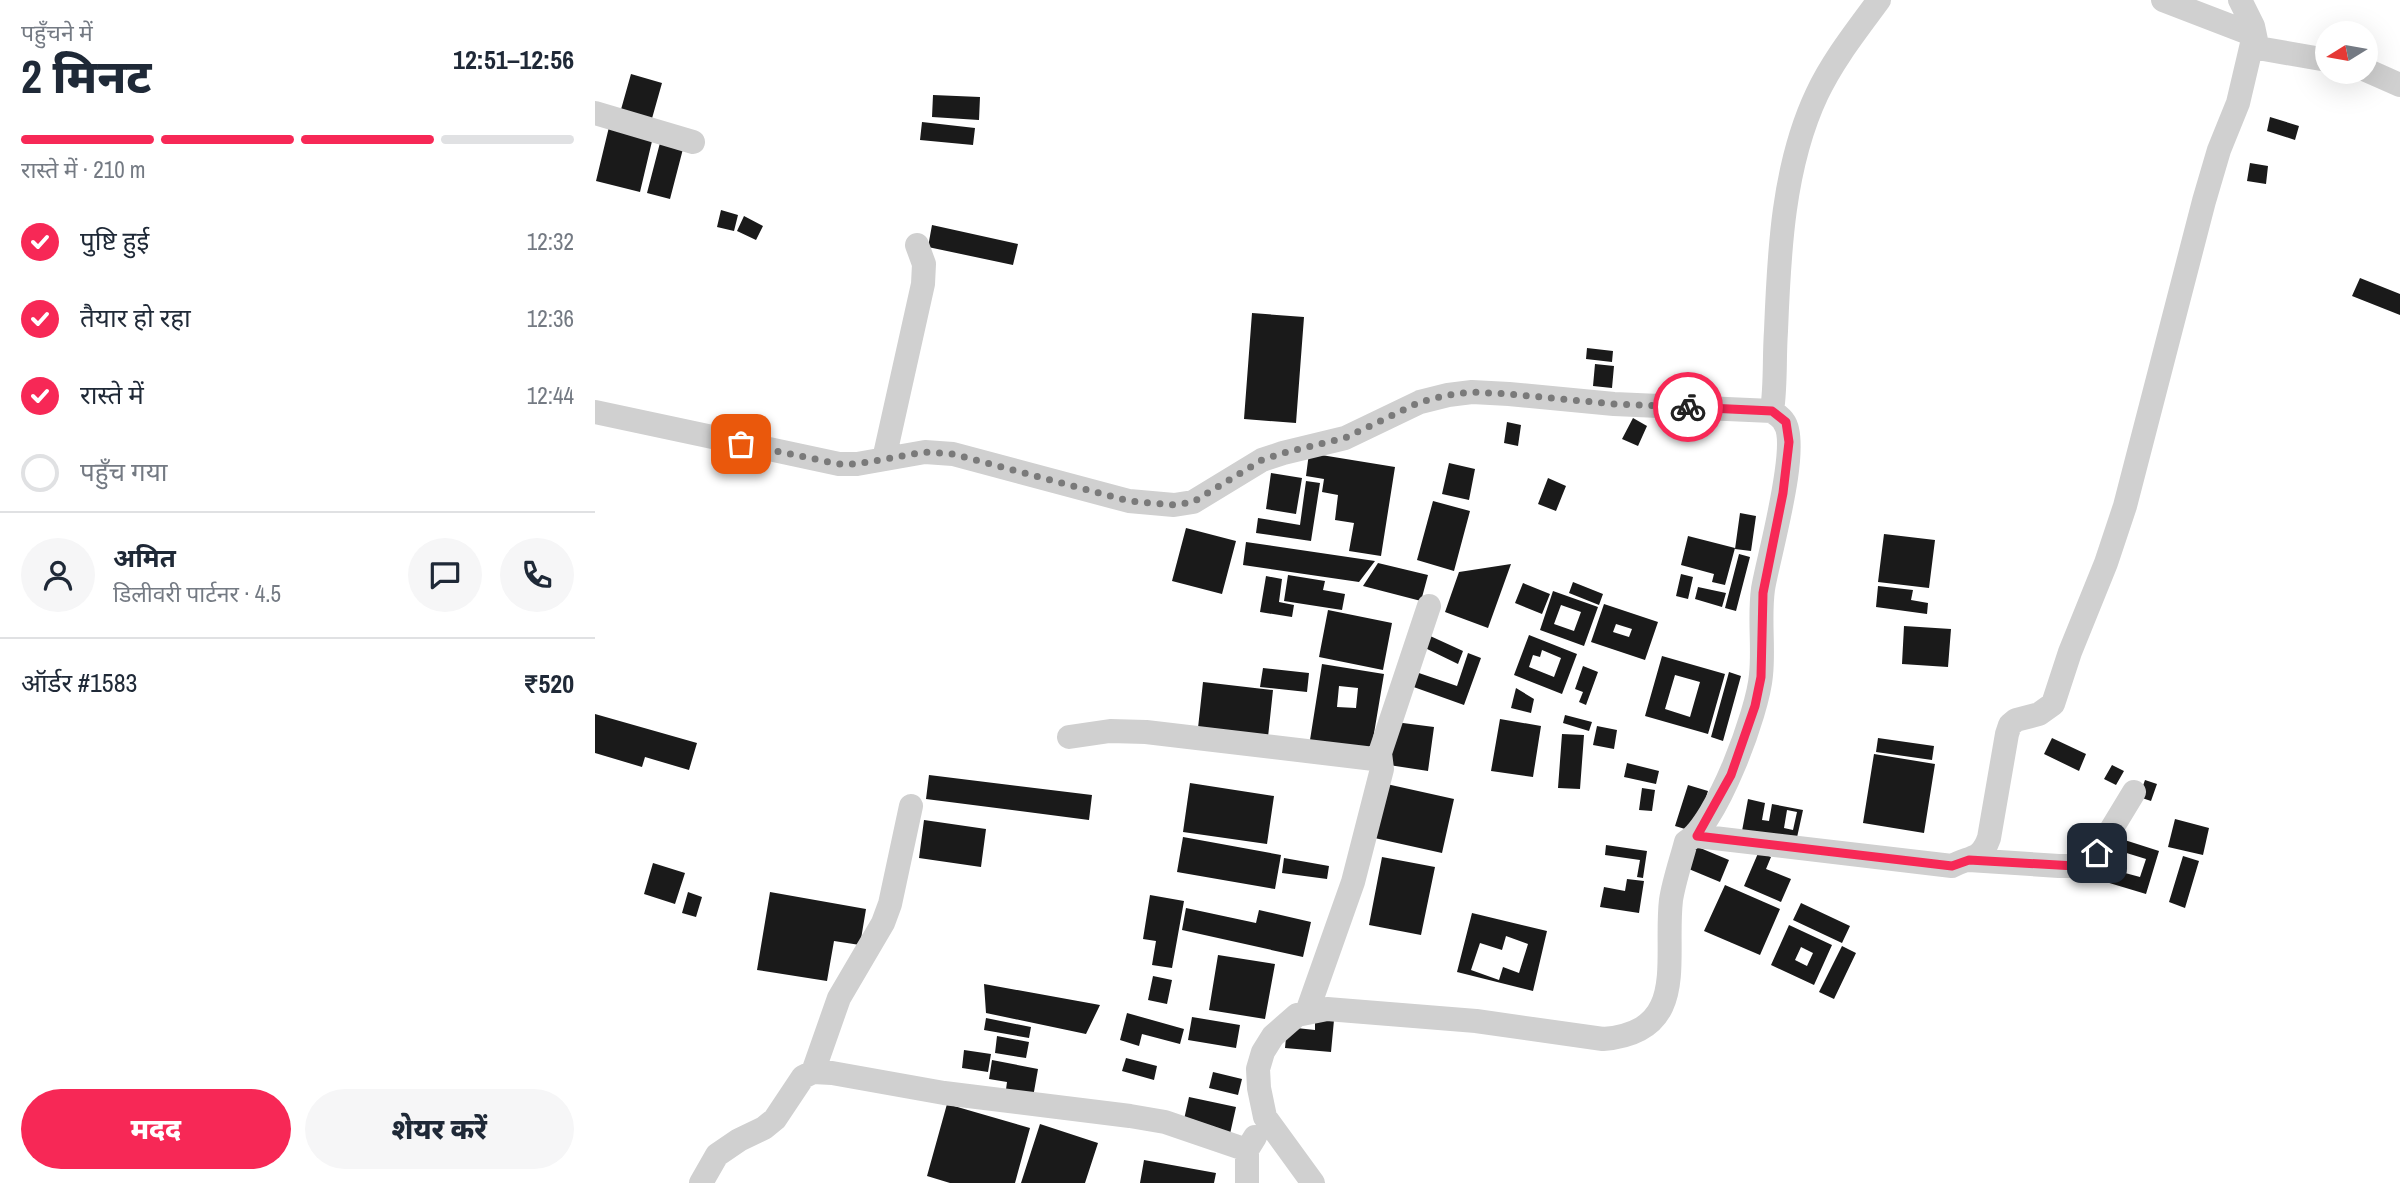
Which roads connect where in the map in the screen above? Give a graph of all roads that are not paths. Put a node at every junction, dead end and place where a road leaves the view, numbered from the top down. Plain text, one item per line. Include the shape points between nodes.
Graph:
1 (1879, 0) edge
2 (2163, 0) edge
3 (2240, 0) edge
4 (2256, 42) junction
5 (2315, 57) edge
6 (2378, 75) edge
7 (2400, 85) edge
8 (595, 113) edge
9 (693, 142) dead end
10 (917, 245) dead end
11 (1772, 411) junction
12 (595, 412) edge
13 (884, 459) junction
14 (1429, 606) dead end
15 (1069, 737) dead end
16 (1380, 752) junction
17 (2134, 792) dead end
18 (911, 806) dead end
19 (1697, 836) junction
20 (1969, 860) junction
21 (1307, 1012) junction
22 (813, 1072) junction
23 (1265, 1117) junction
24 (1247, 1150) junction
25 (701, 1183) edge
26 (1247, 1183) edge
27 (1313, 1183) edge

1 - 11 street via 1817,95 1787,192
2 - 4 street
3 - 4 street
4 - 5 street
4 - 20 street via 2219,150 2106,563 2053,704 2039,715 2010,725 1989,838 1985,849
6 - 7 street
8 - 9 street
10 - 13 street via 924,264 923,284
11 - 13 street via 1472,392 1448,395 1420,402 1345,438 1262,460 1193,502 1174,505 1129,501 953,454 925,452
11 - 19 street via 1786,422 1789,442 1763,593 1761,677 1731,775
12 - 13 street via 815,460 857,464
14 - 16 street
15 - 16 street via 1146,732 1374,759
16 - 21 street via 1382,769 1353,882
17 - 20 street via 2088,861 2059,866
18 - 22 street via 887,914 839,998
19 - 20 street via 1952,866
19 - 21 street via 1686,842 1671,900 1669,982 1661,1008 1636,1033 1603,1039 1476,1021 1327,1009
21 - 23 street via 1273,1036 1263,1052 1258,1069
22 - 24 street via 1165,1122
22 - 25 street via 803,1077 775,1119 717,1155
23 - 24 street
23 - 27 street
24 - 26 street

